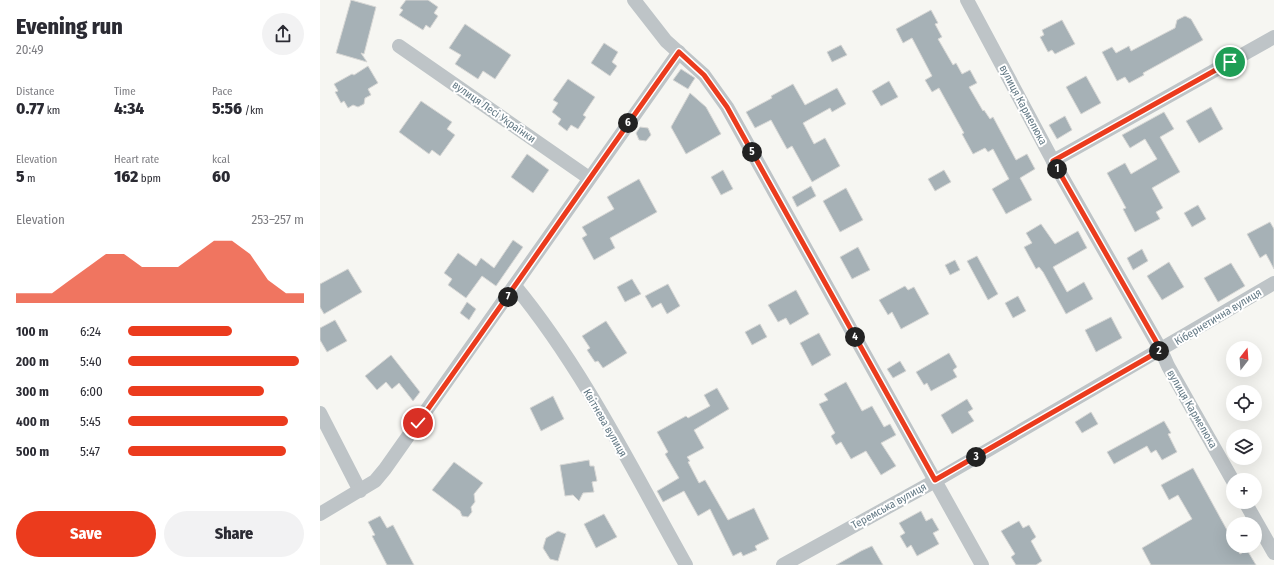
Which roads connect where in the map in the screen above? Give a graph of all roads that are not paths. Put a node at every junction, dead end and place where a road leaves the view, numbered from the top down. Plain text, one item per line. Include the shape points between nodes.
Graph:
1 (634, 0) edge
2 (967, 0) edge
3 (1274, 37) edge
4 (399, 46) dead end
5 (679, 52) junction
6 (1053, 161) junction
7 (589, 178) junction
8 (1274, 283) edge
9 (515, 286) junction
10 (1161, 350) junction
11 (320, 413) edge
12 (1228, 473) edge
13 (935, 480) junction
14 (360, 491) junction
15 (1249, 509) edge
16 (320, 514) edge
17 (1274, 553) edge
18 (686, 565) edge
19 (783, 565) edge
20 (982, 565) edge

1 - 5 street
2 - 6 street, вулиця Кармелюка
3 - 6 street
4 - 7 street, вулиця Лесі Українки
5 - 7 street
5 - 13 street via 704,75 727,107
6 - 10 street, вулиця Кармелюка
7 - 9 street
8 - 10 street, Кібернетична вулиця
9 - 14 street via 385,469 375,481
9 - 18 street, Квітнева вулиця via 535,311 586,389
10 - 12 street, вулиця Кармелюка
10 - 13 street, Теремська вулиця
11 - 14 street
13 - 19 street, Теремська вулиця
13 - 20 street
14 - 16 street
15 - 17 street

